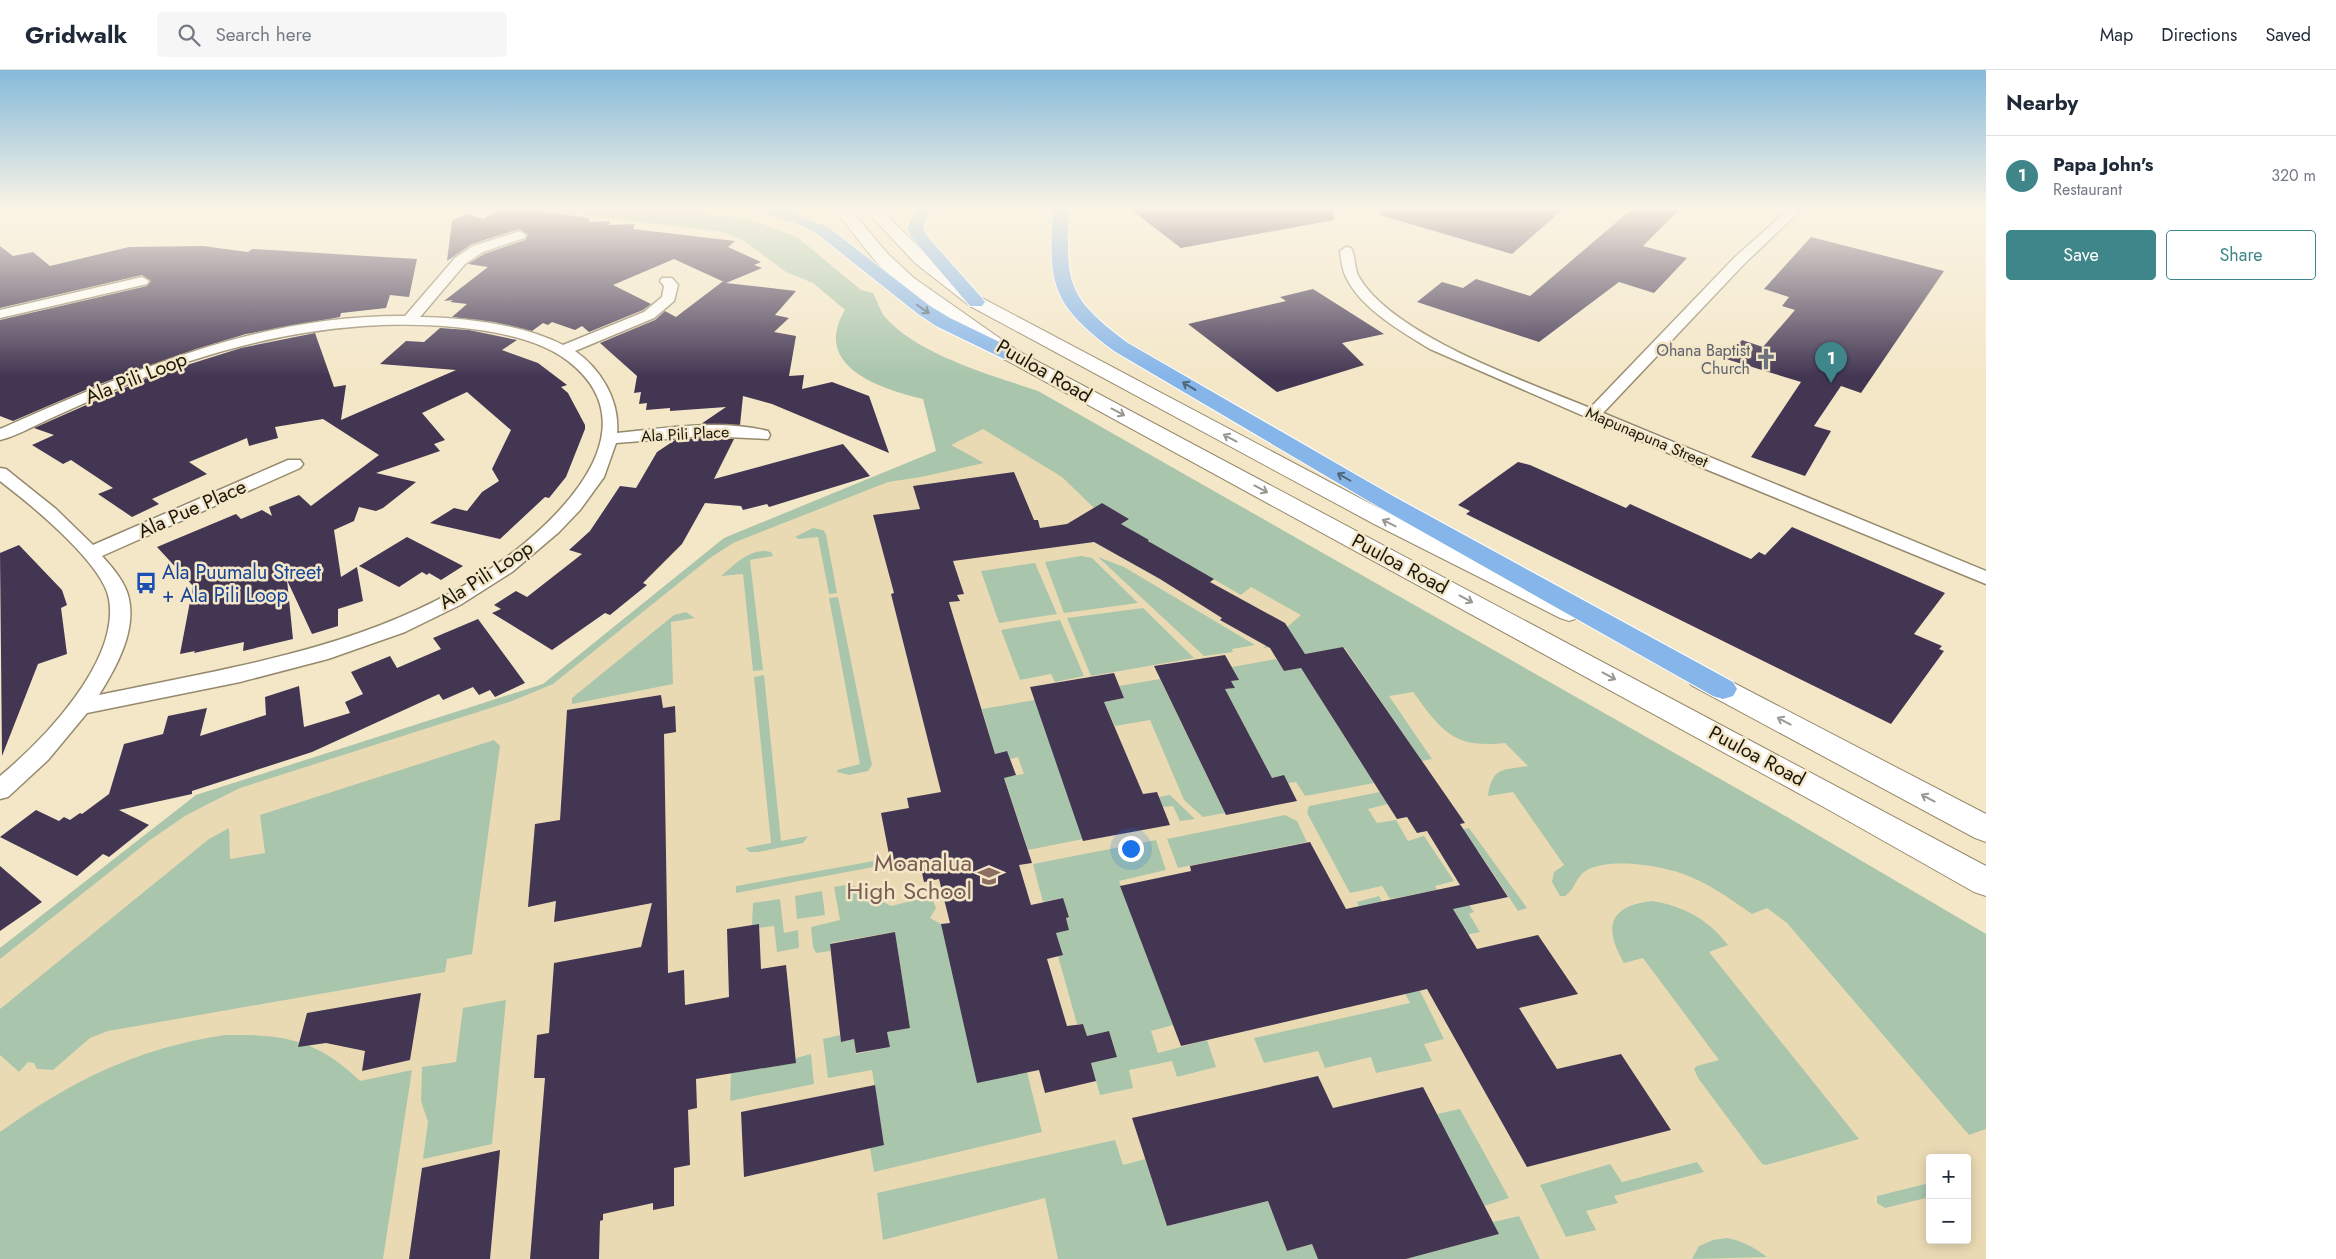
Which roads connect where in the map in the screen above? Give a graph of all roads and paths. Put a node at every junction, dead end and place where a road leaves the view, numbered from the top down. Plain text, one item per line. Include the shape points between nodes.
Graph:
1 (457, 264) edge
2 (866, 264) edge
3 (889, 264) edge
4 (925, 264) edge
5 (943, 264) edge
6 (1058, 264) edge
7 (1349, 264) edge
8 (1736, 264) edge
9 (142, 281) dead end
10 (667, 281) dead end
11 (976, 302) junction
12 (0, 314) edge
13 (410, 320) junction
14 (563, 351) junction
15 (1011, 355) junction
16 (1593, 414) junction
17 (0, 435) edge
18 (762, 435) dead end
19 (608, 439) junction
20 (294, 464) dead end
21 (0, 473) edge
22 (90, 554) junction
23 (1986, 578) edge
24 (1723, 689) junction
25 (78, 707) junction
26 (0, 790) edge
27 (1981, 826) edge
28 (1986, 883) edge

1 - 13 street
2 -> 15 highway via 930,314
3 - 15 main road, Puuloa Road via 908,282
4 - 11 main road, Puuloa Road
5 - 11 highway
24 -> 6 highway via 1368,491 1121,346 1089,322 1067,296
7 - 16 street, Mapunapuna Street via 1357,284 1380,309 1402,326 1457,357
8 - 16 street
9 - 12 street
10 - 14 street via 671,289 669,298 649,315
24 -> 11 main road, Puuloa Road via 1382,519
13 - 14 street, Ala Pili Loop via 467,324 534,339
13 - 17 street, Ala Pili Loop via 343,324 288,332 195,354 135,376
14 - 19 street, Ala Pili Loop via 602,389 610,412
15 -> 28 main road, Puuloa Road
16 - 23 street, Mapunapuna Street
18 - 19 street, Ala Pili Place via 710,430
19 - 25 street, Ala Pili Loop via 594,480 551,529 492,576 431,611 398,627 318,655
20 - 22 street, Ala Pue Place
21 - 22 street via 37,502
22 - 25 street via 112,582 119,599 120,616 111,656 94,687
27 -> 24 main road, Puuloa Road
25 - 26 street via 60,733

